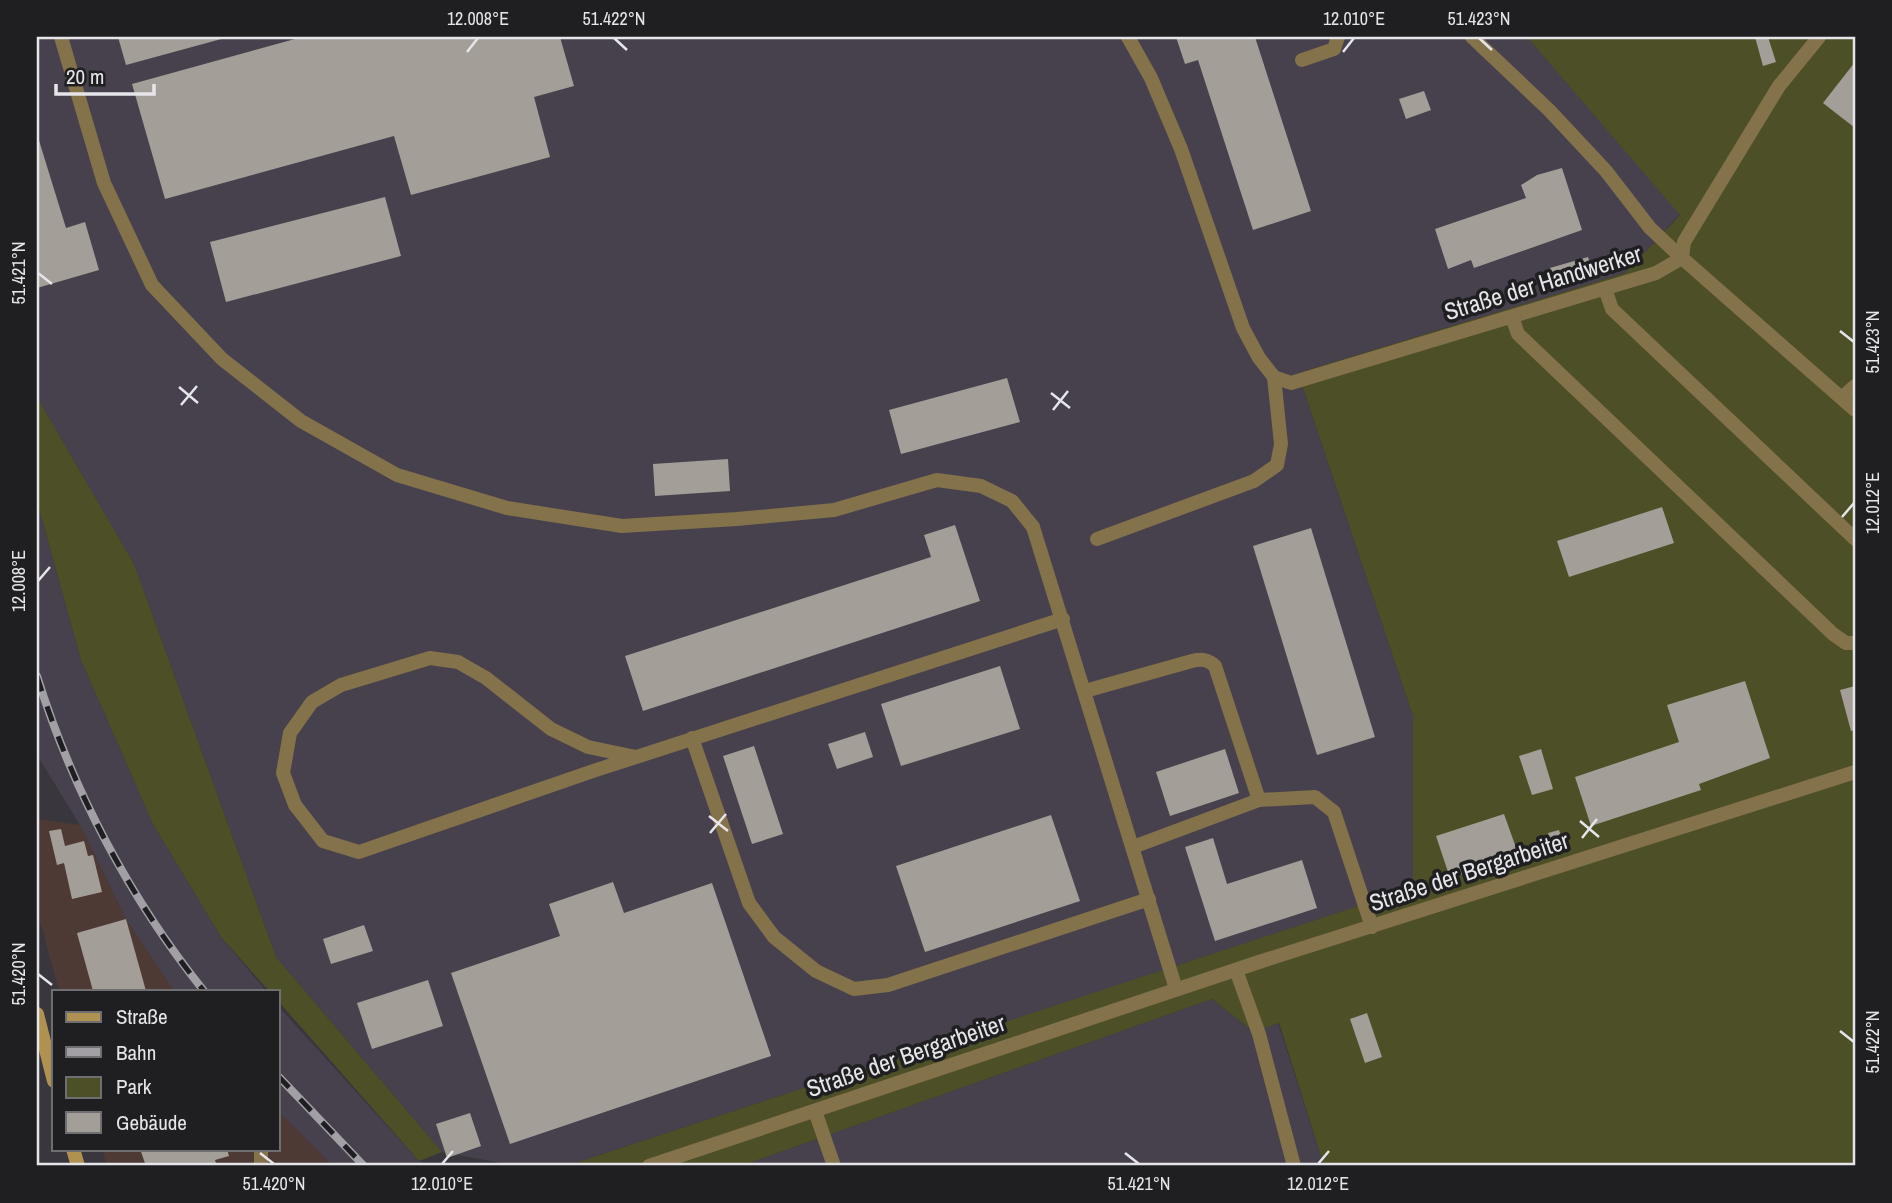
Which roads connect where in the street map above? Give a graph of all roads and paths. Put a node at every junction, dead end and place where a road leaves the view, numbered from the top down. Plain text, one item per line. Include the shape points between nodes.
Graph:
1 (61, 37) edge
2 (1128, 37) edge
3 (1338, 37) edge
4 (1472, 37) edge
5 (1819, 37) edge
6 (1302, 60) dead end
7 (1682, 258) junction
8 (1605, 289) junction
9 (1512, 317) junction
10 (1274, 377) junction
11 (1855, 386) edge
12 (1843, 397) junction
13 (1855, 410) edge
14 (1097, 539) dead end
15 (1855, 539) edge
16 (1063, 619) junction
17 (1855, 643) edge
18 (1085, 691) junction
19 (692, 738) junction
20 (636, 757) junction
21 (1855, 772) edge
22 (1259, 800) junction
23 (1133, 846) junction
24 (1149, 899) junction
25 (1372, 927) junction
26 (1236, 970) junction
27 (1176, 989) junction
28 (37, 1014) edge
29 (52, 1073) edge
30 (816, 1111) junction
31 (649, 1166) edge
32 (834, 1166) edge
33 (1294, 1166) edge

1 - 16 street via 104,183 152,285 222,359 301,421 397,475 507,509 622,526 834,510 937,480 981,486 1012,501 1033,527
2 - 10 street via 1181,149 1243,328
3 - 6 street via 1334,49
4 - 7 street via 1549,110 1606,171 1650,228
5 - 7 street via 1779,86 1684,242
7 - 8 street, Straße der Handwerker via 1656,273
7 - 12 street
8 - 9 street, Straße der Handwerker
8 - 15 street via 1612,309
9 - 10 street, Straße der Handwerker via 1291,383
9 - 17 street via 1518,334 1675,484 1833,634
10 - 14 street via 1281,444 1277,465 1254,481
11 - 12 street
12 - 13 street
16 - 18 street
16 - 19 street
18 - 22 street via 1192,661 1210,662
18 - 23 street
19 - 20 street
19 - 24 street via 749,904 774,937 816,971 854,989 888,985
20 - 20 street via 359,852 323,841 295,806 283,773 290,733 312,702 341,685 430,658 458,662 551,729 588,747
21 - 25 street, Straße der Bergarbeiter
22 - 23 street
22 - 25 street via 1315,797 1334,812
23 - 24 street
24 - 27 street
25 - 26 street, Straße der Bergarbeiter
26 - 27 street, Straße der Bergarbeiter
26 - 33 street
27 - 30 street, Straße der Bergarbeiter
28 - 29 main road
30 - 31 street, Straße der Bergarbeiter
30 - 32 street

